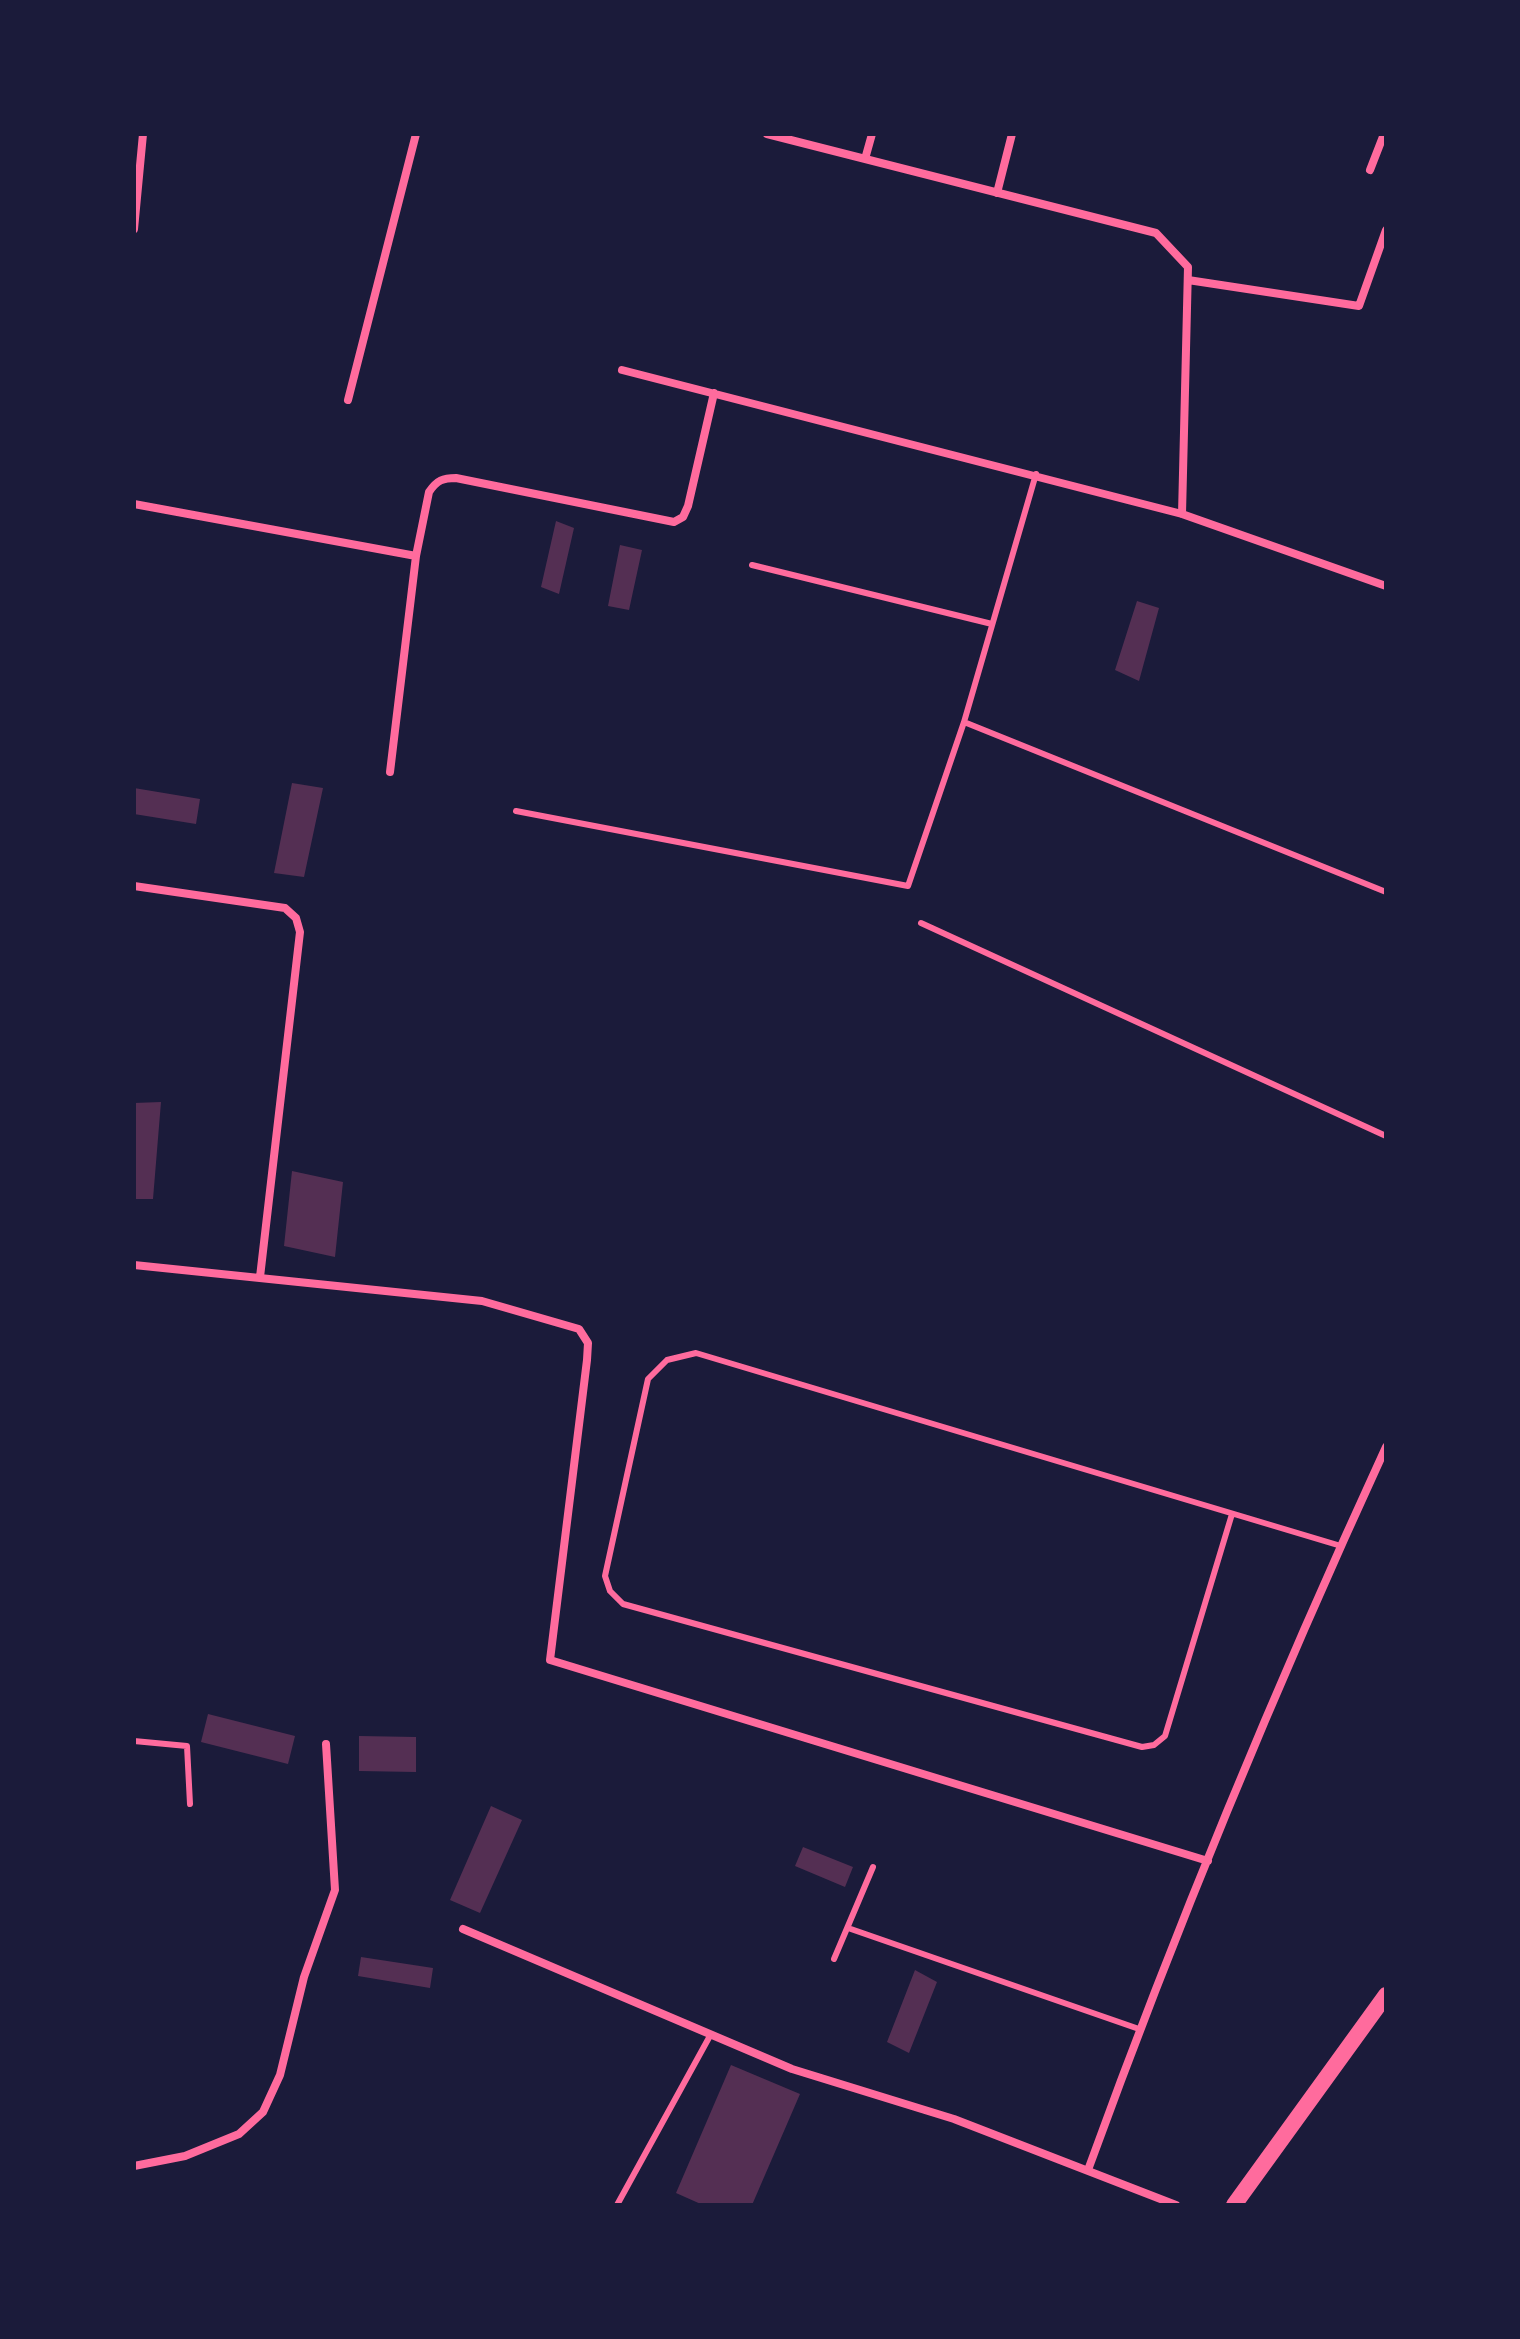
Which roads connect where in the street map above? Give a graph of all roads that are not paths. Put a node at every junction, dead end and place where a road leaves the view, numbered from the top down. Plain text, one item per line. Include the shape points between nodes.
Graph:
1 (143, 134) edge
2 (416, 134) edge
3 (767, 134) edge
4 (872, 134) edge
5 (1012, 134) edge
6 (1384, 134) edge
7 (865, 159) junction
8 (1370, 170) dead end
9 (997, 193) junction
10 (134, 229) edge
11 (1386, 230) edge
12 (1188, 280) junction
13 (622, 370) dead end
14 (714, 393) junction
15 (348, 400) dead end
16 (1036, 474) junction
17 (134, 504) edge
18 (1182, 514) junction
19 (416, 556) junction
20 (752, 565) dead end
21 (1386, 586) edge
22 (992, 624) junction
23 (964, 722) junction
24 (390, 772) dead end
25 (516, 811) dead end
26 (134, 886) edge
27 (1386, 892) edge
28 (921, 923) dead end
29 (1386, 1136) edge
30 (134, 1265) edge
31 (260, 1277) junction
32 (1386, 1447) edge
33 (1232, 1514) junction
34 (1341, 1546) junction
35 (134, 1741) edge
36 (326, 1744) dead end
37 (190, 1804) dead end
38 (1208, 1861) junction
39 (873, 1867) dead end
40 (848, 1928) junction
41 (463, 1929) dead end
42 (834, 1959) dead end
43 (1386, 1995) edge
44 (1139, 2029) junction
45 (711, 2034) junction
46 (134, 2166) edge
47 (1088, 2170) junction
48 (617, 2205) edge
49 (1176, 2205) edge
50 (1234, 2205) edge

1 - 10 street
2 - 15 street
3 - 7 street
4 - 7 street
5 - 9 street
6 - 8 street
7 - 9 street
9 - 12 street via 1156,233 1188,267
11 - 12 street via 1359,306
12 - 18 street
13 - 14 street
14 - 16 street
14 - 19 street via 683,517 674,522 443,478 429,492
16 - 18 street
16 - 22 lane
17 - 19 street
18 - 21 street
19 - 24 street
20 - 22 lane
22 - 23 lane
23 - 25 lane via 908,886
23 - 27 lane
26 - 31 street via 285,908 296,918 300,932
28 - 29 lane
30 - 31 street
31 - 38 street via 482,1301 579,1329 588,1343 587,1360 550,1660
32 - 34 street
33 - 33 lane via 696,1353 667,1360 648,1379 605,1576 623,1604 1142,1747 1165,1736
33 - 34 lane
34 - 38 street
35 - 37 lane via 187,1746
36 - 46 street via 335,1890 304,1977 280,2075 263,2112 239,2134 185,2156
38 - 44 street
39 - 40 lane
40 - 42 lane
40 - 44 lane
41 - 45 street
43 - 50 main road
44 - 47 street
45 - 47 street via 792,2069 954,2119
45 - 48 lane
47 - 49 street

